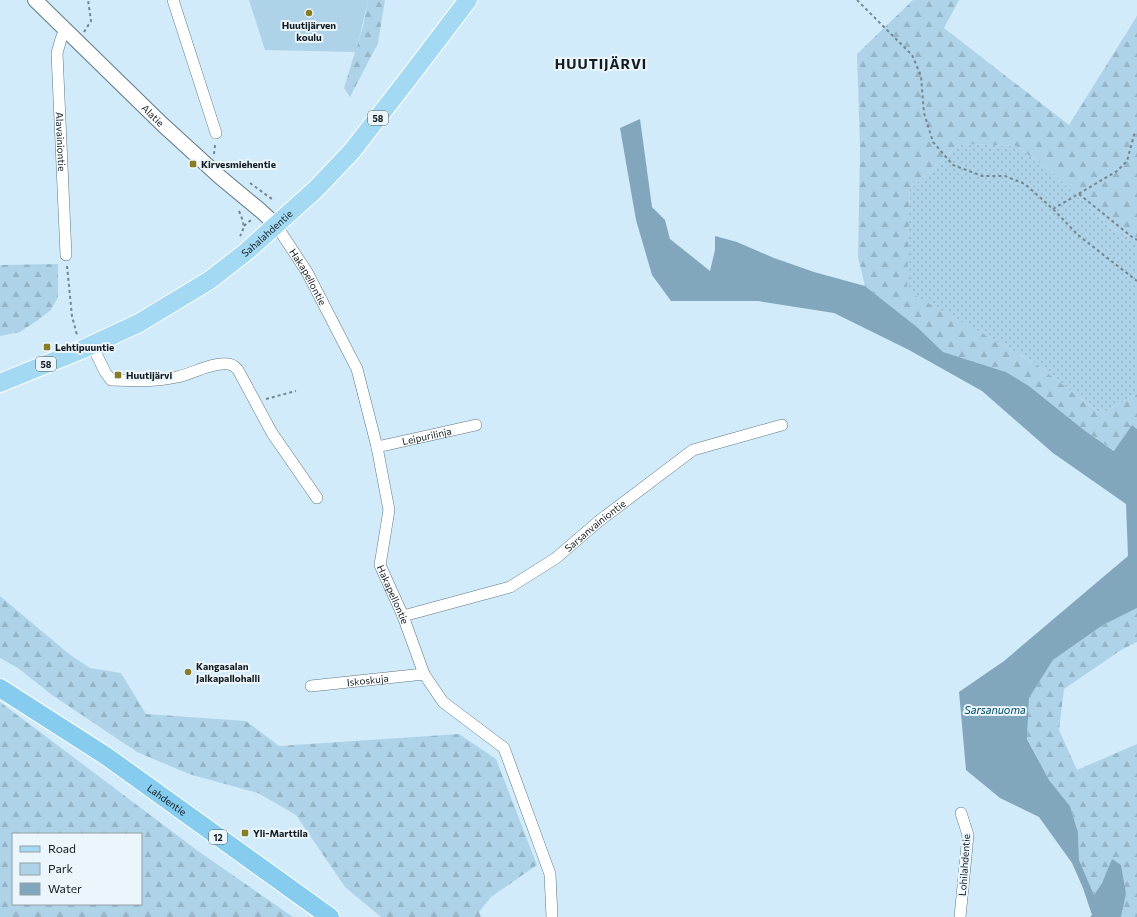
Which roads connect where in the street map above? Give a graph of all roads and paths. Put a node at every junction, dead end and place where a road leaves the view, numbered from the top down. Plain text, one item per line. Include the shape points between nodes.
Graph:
1 (35, 0) edge
2 (88, 0) edge
3 (173, 0) edge
4 (468, 0) edge
5 (857, 0) edge
6 (65, 30) junction
7 (77, 42) junction
8 (1137, 132) edge
9 (216, 133) dead end
10 (1079, 194) junction
11 (1053, 209) junction
12 (276, 225) junction
13 (1137, 240) edge
14 (66, 255) joint
15 (1137, 281) edge
16 (87, 347) junction
17 (0, 383) edge
18 (296, 391) dead end
19 (255, 402) junction
20 (476, 425) dead end
21 (782, 425) dead end
22 (377, 448) junction
23 (317, 498) dead end
24 (403, 616) junction
25 (424, 674) junction
26 (0, 678) edge
27 (311, 686) dead end
28 (0, 688) edge
29 (0, 697) edge
30 (81, 740) junction
31 (106, 756) junction
32 (961, 813) dead end
33 (330, 917) edge
34 (552, 917) edge
35 (960, 917) edge

1 - 6 street, Alatie
2 - 7 path via 91,21
3 - 9 street
4 - 12 main road, Sahalahdentie / 58 via 352,151
5 - 11 path via 912,55 921,76 924,113 933,142 953,164 982,176 1005,176 1025,184
6 - 7 street, Alatie
6 - 14 street, Alavainiontie via 57,53
7 - 12 street, Alatie via 162,124
8 - 10 path via 1127,162
10 - 11 path
10 - 13 path
11 - 15 path via 1078,235
12 - 16 main road, Sahalahdentie / 58 via 210,280 139,323
12 - 22 street, Hakapellontie via 307,272 358,369
14 - 16 path via 72,316
16 - 17 main road, Sahalahdentie / 58
16 - 19 street via 111,380 146,381 177,377 228,363 238,370
18 - 19 path
19 - 23 street via 272,433
20 - 22 street, Leipurilinja
21 - 24 street, Sarsanvainiontie via 692,450 599,521 556,558 510,586
22 - 24 street, Hakapellontie via 389,510 380,565
24 - 25 street, Hakapellontie
25 - 27 street, Iskoskuja
25 - 34 street, Hakapellontie via 443,702 504,748 550,874
26 - 31 highway
28 - 30 highway, Lahdentie / 12
29 - 30 highway
30 - 31 highway, Lahdentie / 12
31 - 33 highway, Lahdentie / 12
32 - 35 street, Lohilahdentie via 968,835

